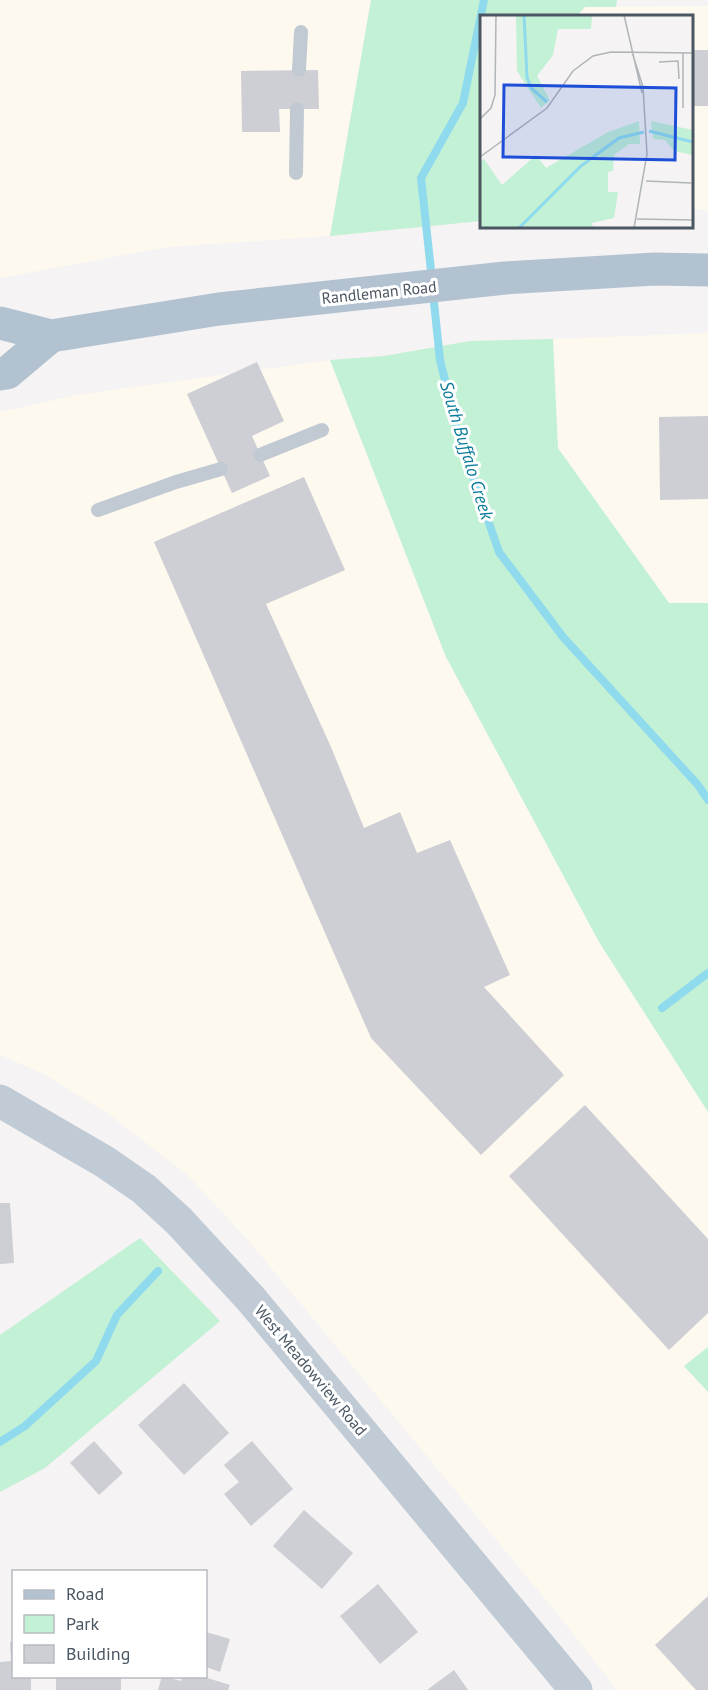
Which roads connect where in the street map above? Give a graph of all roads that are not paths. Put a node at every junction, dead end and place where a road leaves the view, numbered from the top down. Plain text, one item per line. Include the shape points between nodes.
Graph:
1 (301, 32) dead end
2 (299, 70) dead end
3 (297, 109) dead end
4 (296, 173) dead end
5 (708, 270) edge
6 (0, 323) edge
7 (51, 336) junction
8 (0, 374) edge
9 (322, 430) dead end
10 (260, 455) dead end
11 (222, 469) dead end
12 (98, 510) dead end
13 (0, 1101) edge
14 (576, 1690) edge

1 - 2 lane
3 - 4 lane
5 - 7 main road, Randleman Road via 654,269 478,281 219,309
6 - 7 main road, Randleman Road
7 - 8 main road via 7,373
9 - 10 lane
11 - 12 lane
13 - 14 street, West Meadowview Road via 105,1162 144,1189 186,1228 251,1299

